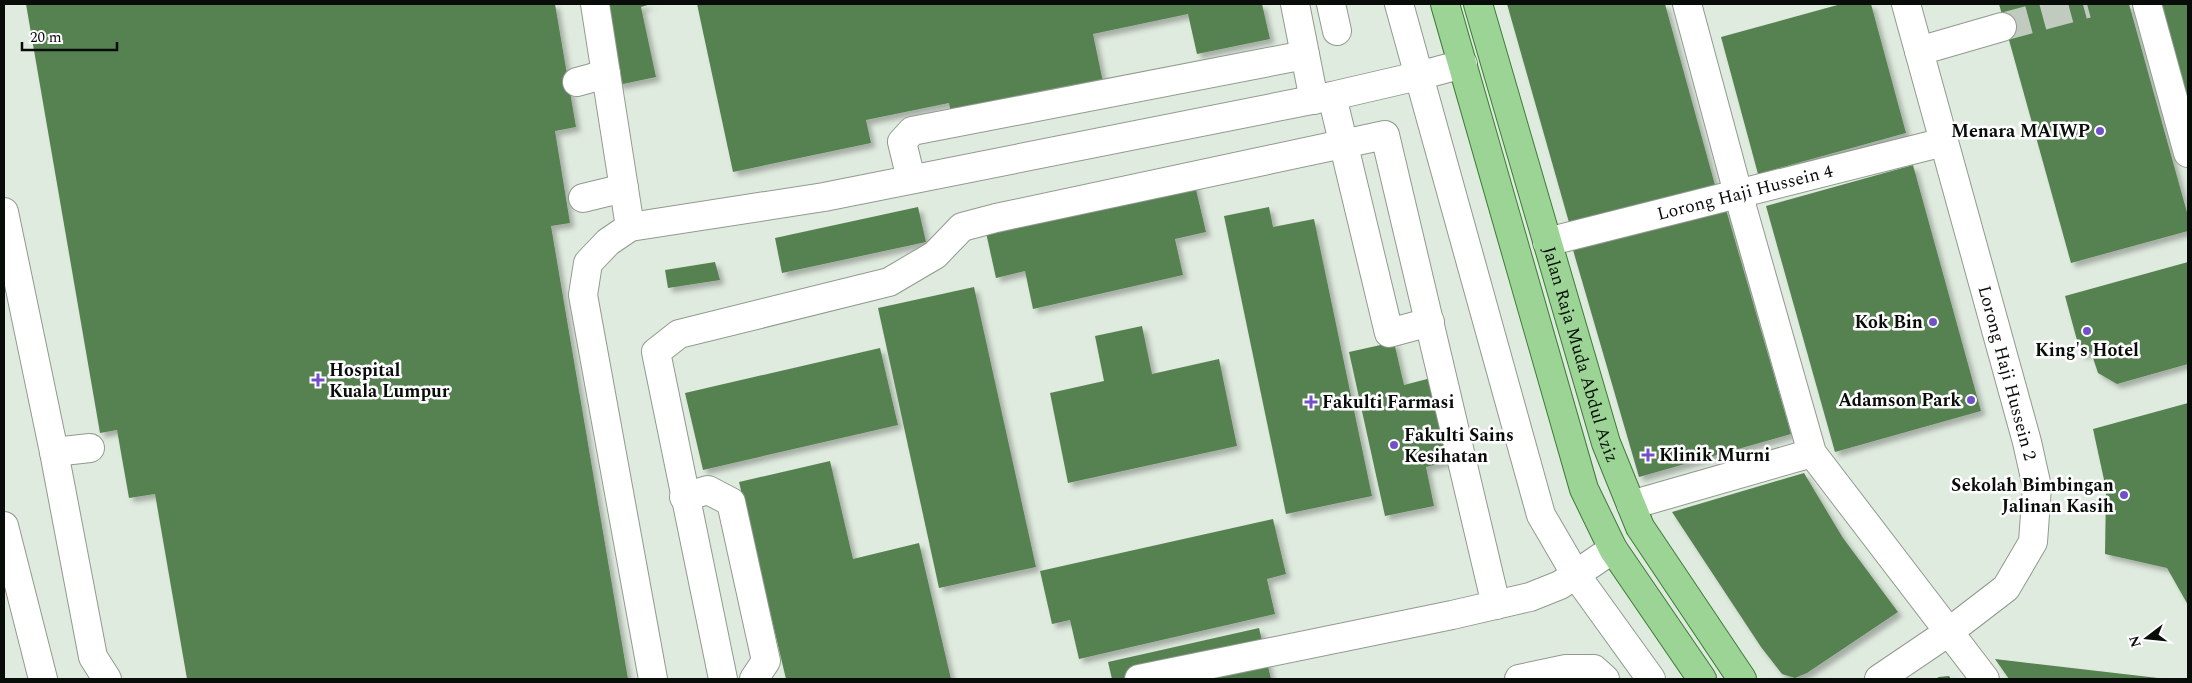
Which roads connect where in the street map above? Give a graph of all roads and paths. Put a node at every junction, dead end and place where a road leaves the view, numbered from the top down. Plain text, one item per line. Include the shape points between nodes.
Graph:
1 (595, 4) edge
2 (1295, 4) edge
3 (1332, 4) edge
4 (1399, 4) edge
5 (1445, 4) edge
6 (1478, 4) edge
7 (1687, 4) edge
8 (1906, 4) edge
9 (2147, 4) edge
10 (2002, 27) tunnel mouth
11 (1337, 31) dead end
12 (1919, 51) junction
13 (1305, 55) junction
14 (1463, 64) junction
15 (606, 74) junction
16 (1418, 76) junction
17 (577, 82) dead end
18 (1323, 98) junction
19 (1944, 142) junction
20 (1344, 144) junction
21 (2188, 153) edge
22 (911, 180) junction
23 (624, 188) junction
24 (1738, 194) junction
25 (583, 198) dead end
26 (4, 212) edge
27 (630, 227) junction
28 (1546, 242) junction
29 (1430, 322) junction
30 (90, 448) dead end
31 (54, 452) junction
32 (1812, 453) junction
33 (684, 497) junction
34 (1631, 505) junction
35 (4, 526) edge
36 (1613, 549) junction
37 (1576, 576) junction
38 (1496, 605) junction
39 (1950, 631) junction
40 (43, 679) edge
41 (107, 679) edge
42 (653, 679) edge
43 (723, 679) edge
44 (754, 679) edge
45 (1139, 679) edge
46 (1519, 679) edge
47 (1605, 679) edge
48 (1651, 679) edge
49 (1702, 679) edge
50 (1742, 679) edge
51 (1880, 679) edge
52 (1985, 679) edge

1 - 15 street
2 - 13 street
3 - 11 street
4 - 16 street
5 - 14 main road, Jalan Raja Muda Abdul Aziz
6 - 28 main road, Jalan Raja Muda Abdul Aziz
7 - 24 street
8 - 12 street, Lorong Haji Hussein 2
9 - 21 street
10 - 12 street
12 - 19 street, Lorong Haji Hussein 2
13 - 18 street
13 - 22 street via 912,131 902,142
14 - 16 street
14 - 36 main road, Jalan Raja Muda Abdul Aziz via 1584,489
15 - 17 street
15 - 23 street
16 - 18 street
16 - 37 street via 1541,515
18 - 20 street
18 - 22 street
19 - 24 street, Lorong Haji Hussein 4
19 - 39 street, Lorong Haji Hussein 2 via 2037,487 2033,542 2006,588
20 - 29 street via 1385,135
20 - 29 street via 1389,333
20 - 33 street via 962,227 935,255 889,282 679,334 656,352
22 - 27 street
23 - 25 street
23 - 27 street
24 - 28 street, Lorong Haji Hussein 4
24 - 32 street
26 - 31 street
27 - 42 street via 608,242 588,263 583,295
28 - 34 main road, Jalan Raja Muda Abdul Aziz via 1606,443
29 - 38 street
30 - 31 street
31 - 41 street via 93,657
32 - 34 street
32 - 39 street
33 - 43 street
33 - 44 street via 708,490 731,502 766,661
34 - 50 main road, Jalan Raja Muda Abdul Aziz via 1640,527
35 - 40 street
36 - 37 street
36 - 49 main road, Jalan Raja Muda Abdul Aziz
37 - 38 street via 1530,596
37 - 48 street
38 - 45 street
39 - 51 street, Lorong Haji Hussein 2
39 - 52 street
46 - 47 street via 1566,669 1594,669

